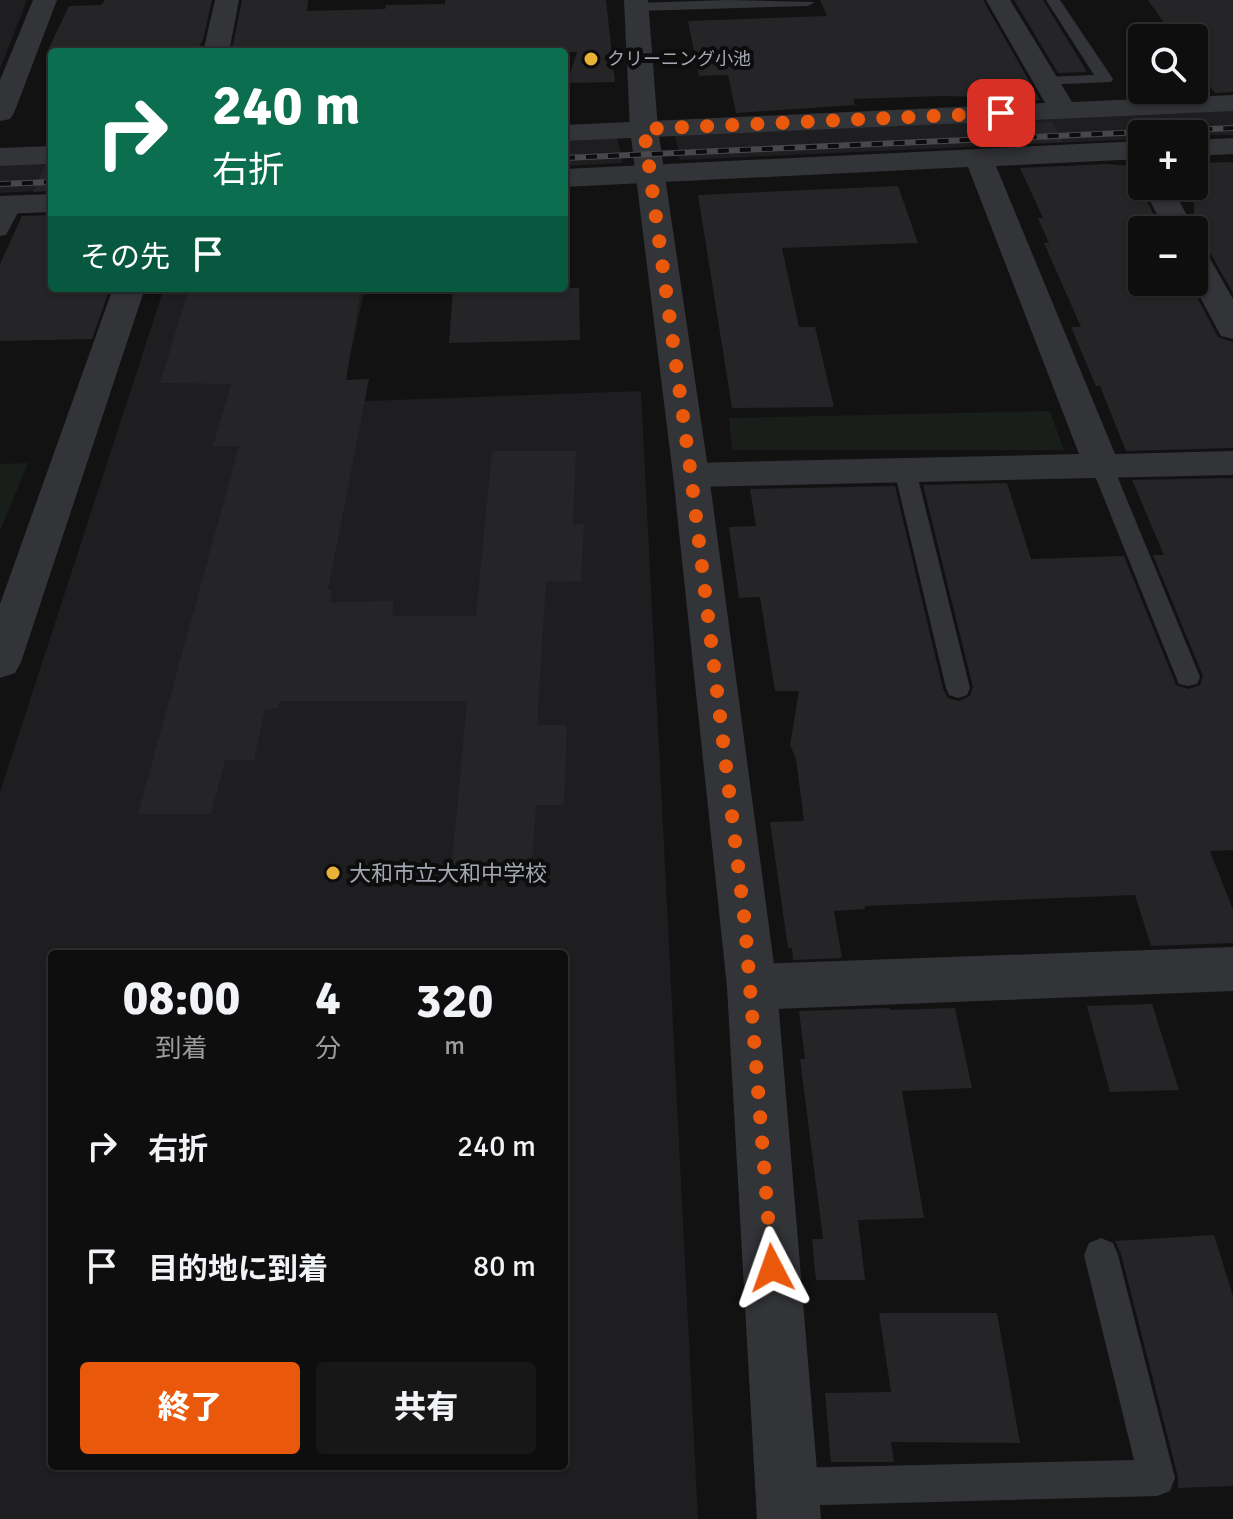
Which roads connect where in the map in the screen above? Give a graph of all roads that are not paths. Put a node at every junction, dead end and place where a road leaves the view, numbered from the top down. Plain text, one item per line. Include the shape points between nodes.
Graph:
1 (45, 0) edge
2 (227, 0) edge
3 (998, 0) edge
4 (1053, 0) edge
5 (808, 2) edge
6 (636, 4) edge
7 (217, 48) edge
8 (1046, 82) junction
9 (1233, 103) edge
10 (1063, 110) junction
11 (0, 113) edge
12 (644, 129) junction
13 (568, 133) edge
14 (1233, 146) edge
15 (1208, 147) edge
16 (1128, 154) edge
17 (48, 155) edge
18 (0, 157) edge
19 (978, 157) junction
20 (652, 174) junction
21 (568, 178) edge
22 (48, 204) edge
23 (4, 214) edge
24 (1208, 279) edge
25 (128, 292) edge
26 (1229, 312) edge
27 (1233, 463) edge
28 (1102, 466) junction
29 (905, 470) junction
30 (691, 475) junction
31 (0, 662) edge
32 (1188, 677) dead end
33 (958, 688) dead end
34 (1233, 969) edge
35 (752, 987) junction
36 (1101, 1255) dead end
37 (788, 1503) edge

1 - 11 street
2 - 7 street
3 - 8 street
4 - 8 lane via 1105,79
5 - 6 lane
6 - 12 street
8 - 10 street
9 - 10 street
10 - 12 street
12 - 13 street
12 - 20 street
14 - 15 street
16 - 19 street
17 - 18 street
19 - 20 street
19 - 28 street
20 - 21 street
20 - 30 street
22 - 23 street
24 - 26 street
25 - 31 street
27 - 28 street
28 - 29 street
28 - 32 lane
29 - 30 street
29 - 33 lane
30 - 35 street
34 - 35 street
35 - 37 street
36 - 37 lane via 1157,1478

